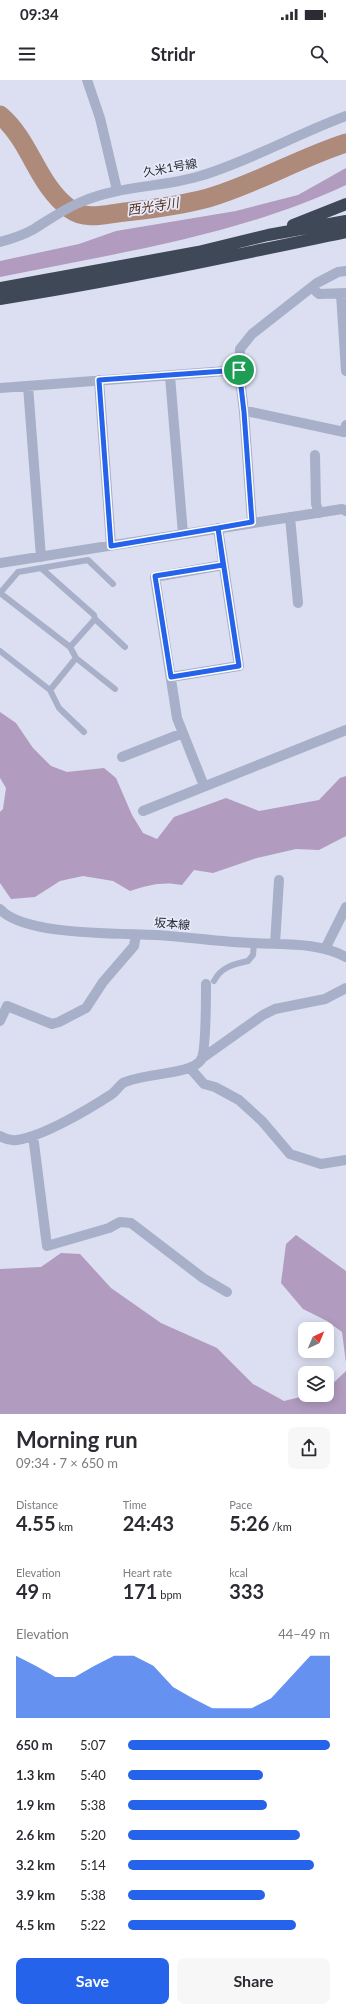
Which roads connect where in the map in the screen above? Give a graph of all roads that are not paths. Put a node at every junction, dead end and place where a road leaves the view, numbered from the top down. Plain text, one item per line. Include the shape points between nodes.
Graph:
1 (88, 80) edge
2 (346, 116) edge
3 (116, 190) junction
4 (346, 204) edge
5 (346, 222) edge
6 (346, 232) edge
7 (268, 235) junction
8 (346, 239) edge
9 (302, 241) junction
10 (0, 242) edge
11 (346, 271) edge
12 (0, 288) edge
13 (312, 288) junction
14 (344, 293) edge
15 (0, 299) edge
16 (345, 338) edge
17 (239, 370) junction
18 (346, 371) edge
19 (170, 376) junction
20 (99, 380) junction
21 (28, 386) junction
22 (0, 388) edge
23 (244, 412) junction
24 (346, 425) edge
25 (315, 455) dead end
26 (346, 511) edge
27 (319, 513) junction
28 (290, 517) junction
29 (252, 522) junction
30 (218, 528) junction
31 (183, 534) junction
32 (111, 546) junction
33 (41, 557) junction
34 (0, 563) edge
35 (223, 565) junction
36 (41, 568) junction
37 (113, 584) dead end
38 (0, 593) edge
39 (298, 603) dead end
40 (95, 619) junction
41 (70, 647) junction
42 (125, 647) dead end
43 (0, 651) edge
44 (76, 658) junction
45 (171, 677) junction
46 (115, 689) dead end
47 (50, 690) junction
48 (346, 730) edge
49 (84, 732) dead end
50 (183, 733) junction
51 (122, 757) dead end
52 (204, 786) junction
53 (143, 811) dead end
54 (279, 880) dead end
55 (346, 907) edge
56 (0, 909) edge
57 (136, 935) junction
58 (254, 943) junction
59 (275, 944) junction
60 (325, 949) junction
61 (346, 957) edge
62 (210, 983) joint
63 (346, 988) edge
64 (0, 1021) edge
65 (201, 1059) junction
66 (190, 1068) junction
67 (0, 1136) edge
68 (32, 1136) junction
69 (346, 1160) edge
70 (227, 1292) dead end

1 - 3 street via 100,118
2 - 3 street, 久米1号線 via 218,171 188,180
3 - 10 street, 久米1号線 via 81,202 32,230
4 - 7 highway
5 - 7 highway
6 - 9 highway
7 - 12 highway via 198,252
8 - 9 highway
9 - 15 highway via 58,290
11 - 13 street via 338,272
13 - 14 street via 320,294
13 - 17 street via 244,342 240,349
14 - 16 street
16 - 18 street
17 - 19 street
17 - 23 street
19 - 20 street
19 - 31 street
20 - 21 street
20 - 32 street
21 - 22 street
21 - 33 street
23 - 24 street via 344,432
23 - 29 street
25 - 27 street via 316,504
26 - 27 street via 342,509
27 - 28 street
28 - 29 street
28 - 39 street
29 - 30 street
30 - 31 street
30 - 35 street
31 - 32 street
32 - 33 street
33 - 34 street
35 - 45 street via 155,576
35 - 45 street via 239,666
36 - 37 lane via 88,560
36 - 38 lane via 18,572
36 - 40 lane via 94,615
38 - 41 lane
40 - 41 lane
40 - 42 lane
41 - 44 lane
43 - 47 lane
44 - 46 lane
44 - 47 lane
45 - 50 street via 177,718
47 - 49 lane via 59,708
48 - 52 street
50 - 51 street
50 - 52 street
52 - 53 street
54 - 59 street
55 - 60 street
56 - 57 street, 坂本線 via 18,922 32,926
57 - 58 street, 坂本線
57 - 64 street via 134,946 103,982 86,1008 52,1024 8,1006
58 - 59 street, 坂本線
58 - 62 lane via 253,955 248,961 229,965
59 - 60 street, 坂本線
60 - 61 street, 坂本線
62 - 65 street
63 - 65 street via 325,999 275,1009
65 - 66 street
66 - 68 street via 132,1079 104,1099 45,1132
66 - 69 street via 204,1084 239,1100 262,1121 290,1154 321,1164
67 - 68 street via 16,1141
68 - 70 street via 47,1246 109,1228 120,1222 131,1223 203,1278

